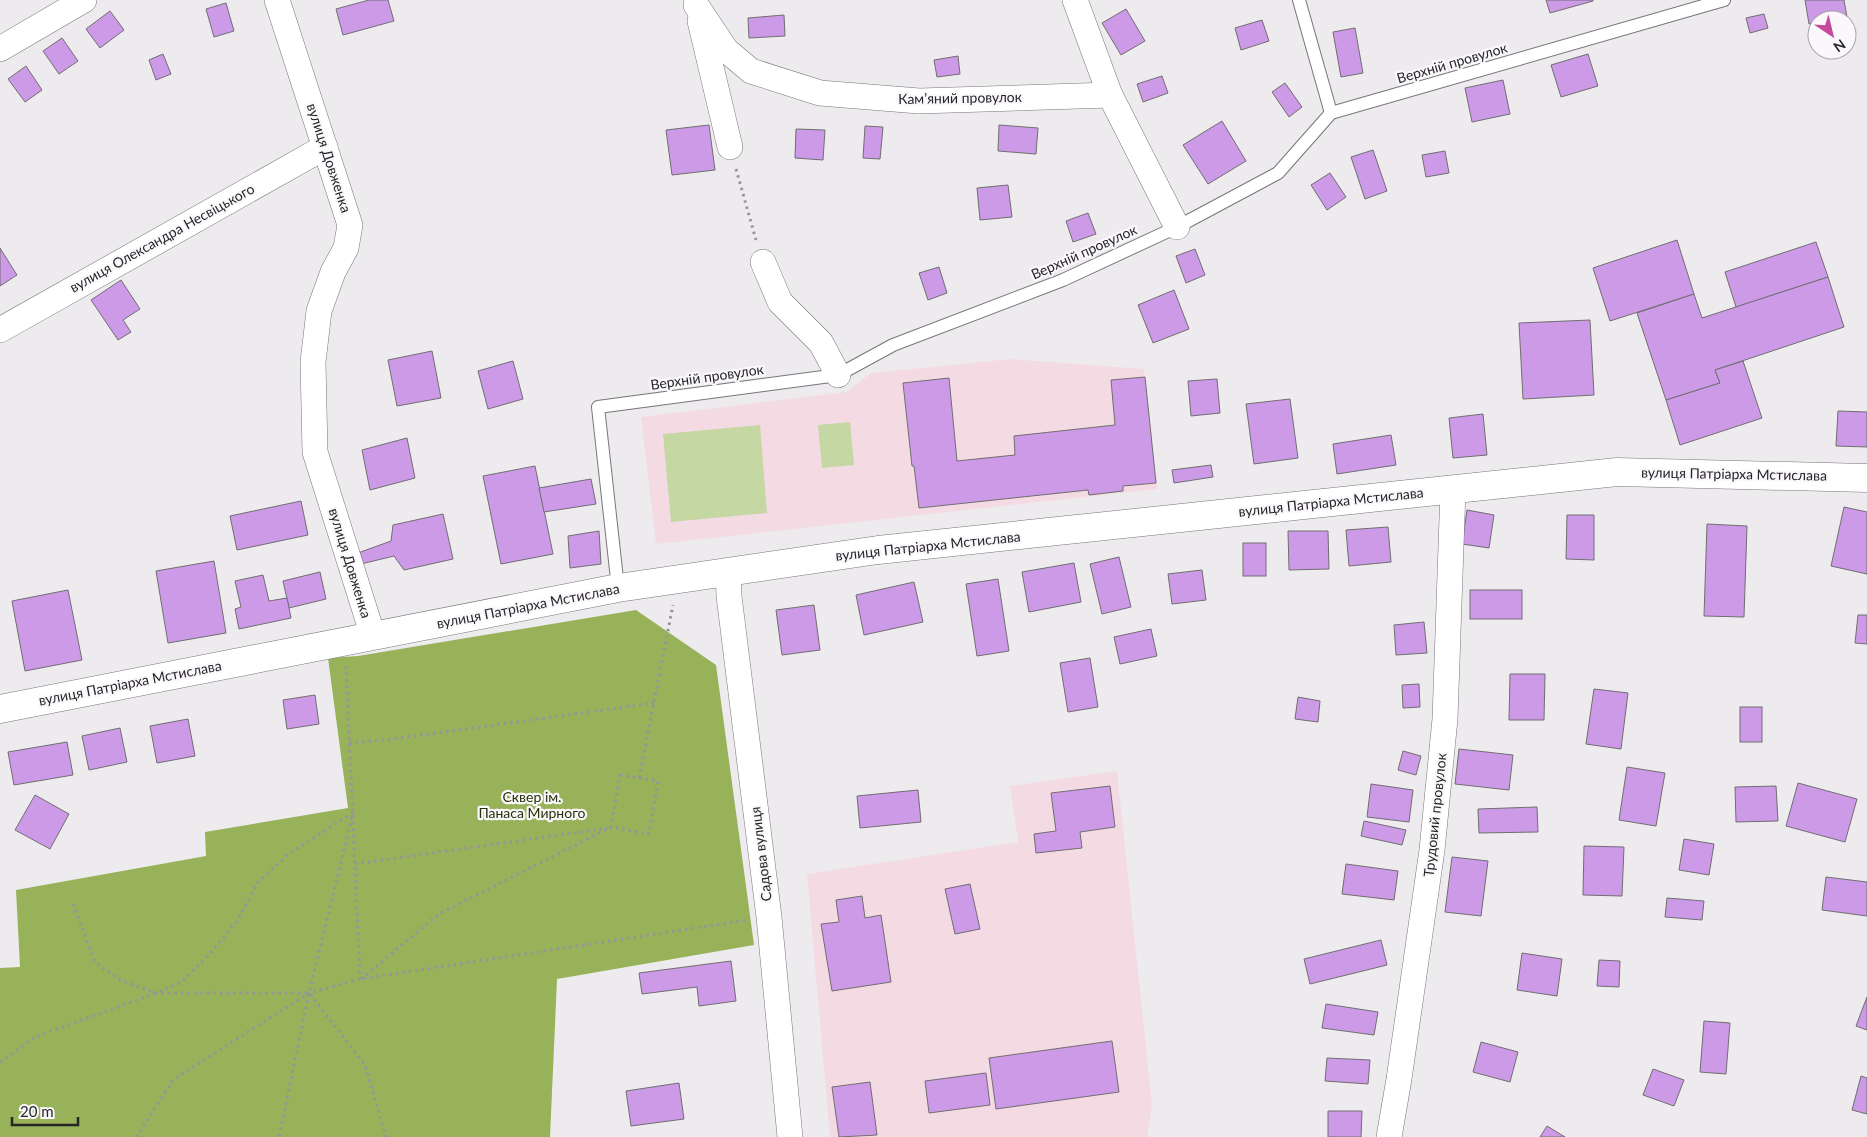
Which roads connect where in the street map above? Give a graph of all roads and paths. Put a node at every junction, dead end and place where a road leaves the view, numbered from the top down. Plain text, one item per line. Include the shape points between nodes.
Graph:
1 (84, 0) edge
2 (277, 0) edge
3 (1075, 0) edge
4 (1299, 0) edge
5 (1724, 0) edge
6 (692, 3) edge
7 (0, 49) edge
8 (1110, 95) junction
9 (1331, 113) junction
10 (325, 147) junction
11 (730, 147) joint
12 (1177, 227) junction
13 (763, 262) joint
14 (0, 330) edge
15 (838, 375) junction
16 (1867, 478) edge
17 (1453, 490) junction
18 (728, 571) junction
19 (680, 578) junction
20 (618, 588) junction
21 (372, 636) junction
22 (346, 640) junction
23 (654, 703) junction
24 (0, 709) edge
25 (349, 743) junction
26 (639, 778) junction
27 (353, 813) junction
28 (611, 827) junction
29 (355, 864) junction
30 (73, 904) dead end
31 (728, 924) dead end
32 (360, 979) junction
33 (156, 993) junction
34 (309, 993) junction
35 (0, 1062) edge
36 (136, 1137) edge
37 (279, 1137) edge
38 (386, 1137) edge
39 (790, 1137) edge
40 (1389, 1137) edge

1 - 7 street
2 - 10 street, вулиця Довженка
3 - 8 street
4 - 9 lane
5 - 9 lane, Верхній провулок
6 - 8 street, Камʼяний провулок via 726,50 751,71 820,93 919,101
6 - 11 street
8 - 12 street
9 - 12 lane, Верхній провулок via 1278,173
10 - 14 street, вулиця Олександра Несвіцького
10 - 21 street, вулиця Довженка via 350,225 346,248 318,311 313,362 314,452
11 - 13 path
12 - 15 lane, Верхній провулок via 1063,280 893,345
13 - 15 street via 780,302 822,343
15 - 20 lane, Верхній провулок via 598,407
16 - 17 main road, вулиця Патріарха Мстислава via 1617,472
17 - 18 main road, вулиця Патріарха Мстислава via 888,549
17 - 40 street, Трудовий провулок via 1445,719 1430,860
18 - 19 main road, вулиця Патріарха Мстислава
18 - 39 street, Садова вулиця via 769,917
19 - 20 main road, вулиця Патріарха Мстислава
19 - 23 path
20 - 21 main road, вулиця Патріарха Мстислава
21 - 22 main road, вулиця Патріарха Мстислава
22 - 24 main road, вулиця Патріарха Мстислава
22 - 25 path
23 - 25 path
23 - 26 path
25 - 27 path
26 - 28 path via 620,775
26 - 28 path via 658,781 649,834
27 - 29 path
27 - 33 path via 284,858 258,882 238,920 208,956 181,982
27 - 34 path
28 - 29 path
28 - 32 path via 439,914
29 - 32 path
30 - 33 path via 95,962 120,980
31 - 32 path
32 - 34 path
33 - 34 path
33 - 35 path via 35,1037
34 - 36 path via 174,1079
34 - 37 path
34 - 38 path via 365,1065

